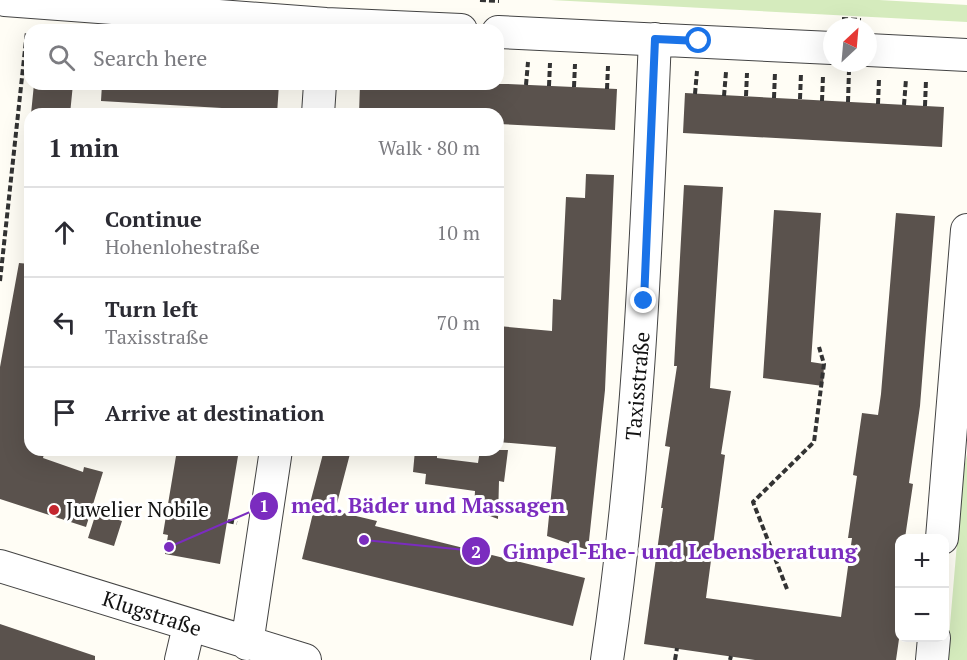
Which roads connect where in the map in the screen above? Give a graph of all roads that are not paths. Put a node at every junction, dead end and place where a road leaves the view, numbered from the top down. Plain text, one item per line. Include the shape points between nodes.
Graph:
1 (17, 1) edge
2 (290, 24) edge
3 (504, 32) edge
4 (655, 39) junction
5 (967, 56) edge
6 (823, 59) edge
7 (877, 61) edge
8 (320, 90) edge
9 (318, 108) edge
10 (967, 230) edge
11 (275, 456) edge
12 (942, 534) edge
13 (0, 566) edge
14 (189, 626) junction
15 (934, 642) edge
16 (247, 644) junction
17 (181, 660) edge
18 (305, 660) edge
19 (607, 660) edge
20 (932, 660) edge

1 - 2 street
3 - 4 street
4 - 6 street
4 - 19 street, Taxisstraße via 642,346 624,548
5 - 7 street
8 - 9 street
10 - 12 street
11 - 16 street
13 - 14 street, Klugstraße
14 - 16 street, Klugstraße
14 - 17 street
15 - 20 street
16 - 18 street, Klugstraße

